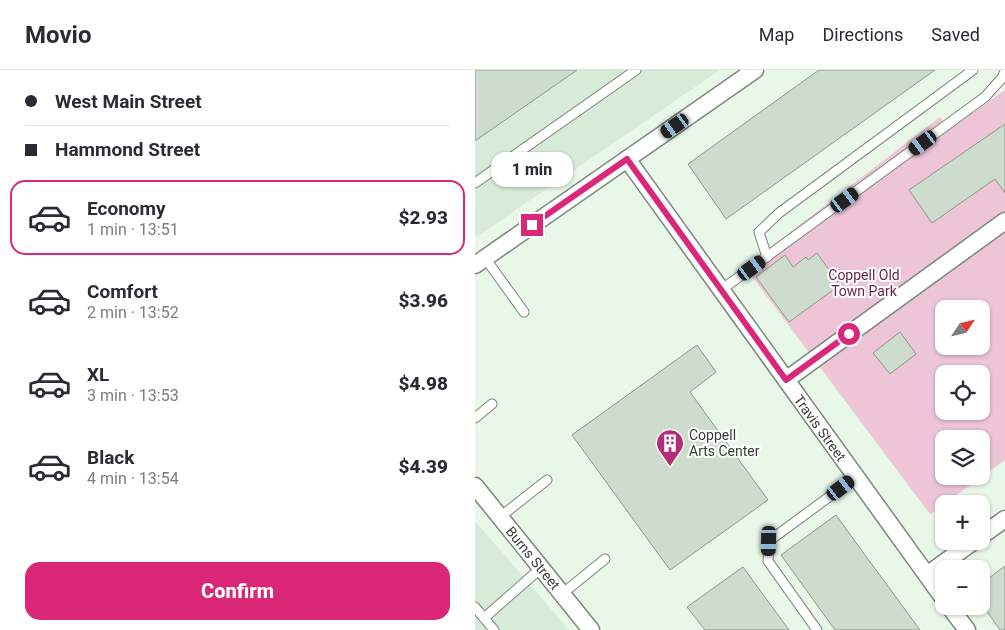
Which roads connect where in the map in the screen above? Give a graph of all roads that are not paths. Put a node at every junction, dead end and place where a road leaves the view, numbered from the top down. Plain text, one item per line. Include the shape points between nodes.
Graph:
1 (636, 70) edge
2 (755, 70) edge
3 (973, 70) edge
4 (1005, 71) edge
5 (627, 159) junction
6 (475, 183) edge
7 (1005, 221) edge
8 (767, 257) junction
9 (480, 261) edge
10 (721, 290) junction
11 (523, 312) dead end
12 (786, 380) junction
13 (492, 404) dead end
14 (475, 418) edge
15 (856, 477) junction
16 (547, 480) dead end
17 (475, 486) edge
18 (500, 517) junction
19 (1005, 519) edge
20 (990, 530) edge
21 (962, 550) edge
22 (605, 559) dead end
23 (541, 568) junction
24 (927, 575) junction
25 (935, 586) edge
26 (562, 594) junction
27 (475, 607) edge
28 (956, 615) edge
29 (484, 618) junction
30 (494, 630) edge
31 (591, 630) edge
32 (817, 630) edge
33 (967, 630) edge

1 - 6 lane
2 - 5 street
3 - 8 lane via 779,213 759,232
4 - 8 lane via 985,97
5 - 9 street
5 - 10 street, Travis Street
7 - 12 street
8 - 10 lane
9 - 11 lane
10 - 12 street, Travis Street
12 - 15 street, Travis Street
13 - 14 lane
15 - 24 street, Travis Street
15 - 32 lane via 769,541 768,561
16 - 18 lane
17 - 18 street, Burns Street
18 - 23 street, Burns Street
19 - 20 street
21 - 24 street
22 - 26 lane
23 - 26 street, Burns Street
23 - 29 lane
24 - 25 street, Travis Street
26 - 31 street, Burns Street
27 - 29 lane
28 - 33 street
29 - 30 lane

